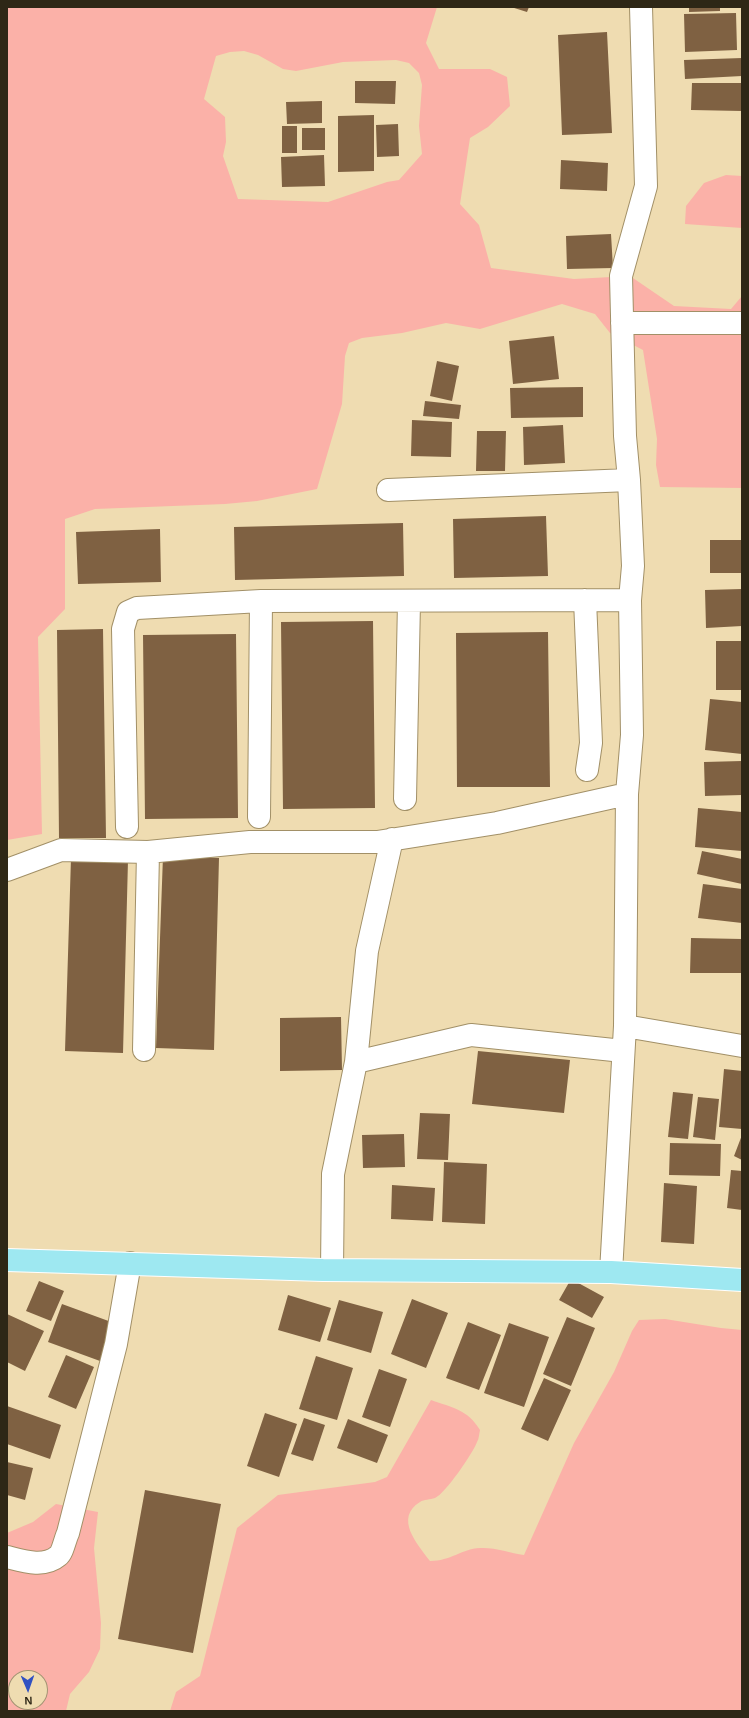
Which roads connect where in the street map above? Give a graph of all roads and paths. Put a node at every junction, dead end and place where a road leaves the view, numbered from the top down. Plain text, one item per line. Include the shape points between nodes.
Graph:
1 (641, 7) edge
2 (622, 323) junction
3 (742, 323) edge
4 (629, 480) junction
5 (388, 490) dead end
6 (585, 600) junction
7 (630, 600) junction
8 (261, 601) junction
9 (409, 602) junction
10 (587, 770) dead end
11 (627, 794) junction
12 (405, 799) dead end
13 (259, 817) dead end
14 (127, 827) dead end
15 (392, 839) junction
16 (148, 852) junction
17 (7, 870) edge
18 (625, 1026) junction
19 (742, 1046) edge
20 (144, 1050) dead end
21 (623, 1051) junction
22 (356, 1062) junction
23 (7, 1260) edge
24 (130, 1263) junction
25 (332, 1270) junction
26 (611, 1272) junction
27 (742, 1280) edge
28 (7, 1557) edge

1 - 2 street via 646,186 621,276
2 - 3 street
2 - 4 street via 625,436
4 - 5 street
4 - 7 street via 633,566
6 - 7 street
6 - 9 street
6 - 10 street via 591,743
7 - 11 street via 632,735
8 - 9 street
8 - 13 street
8 - 14 street via 146,607 128,612 123,629
9 - 12 street
11 - 15 street via 497,823
11 - 18 street
15 - 16 street via 377,842 250,842
15 - 22 street via 366,951
16 - 17 street via 60,850
16 - 20 street
18 - 19 street
18 - 21 street
21 - 22 street via 471,1035
21 - 26 street
22 - 25 street via 333,1174
23 - 24 main road
24 - 25 main road
24 - 28 street via 116,1344 68,1533 59,1555 37,1563
25 - 26 main road
26 - 27 main road

